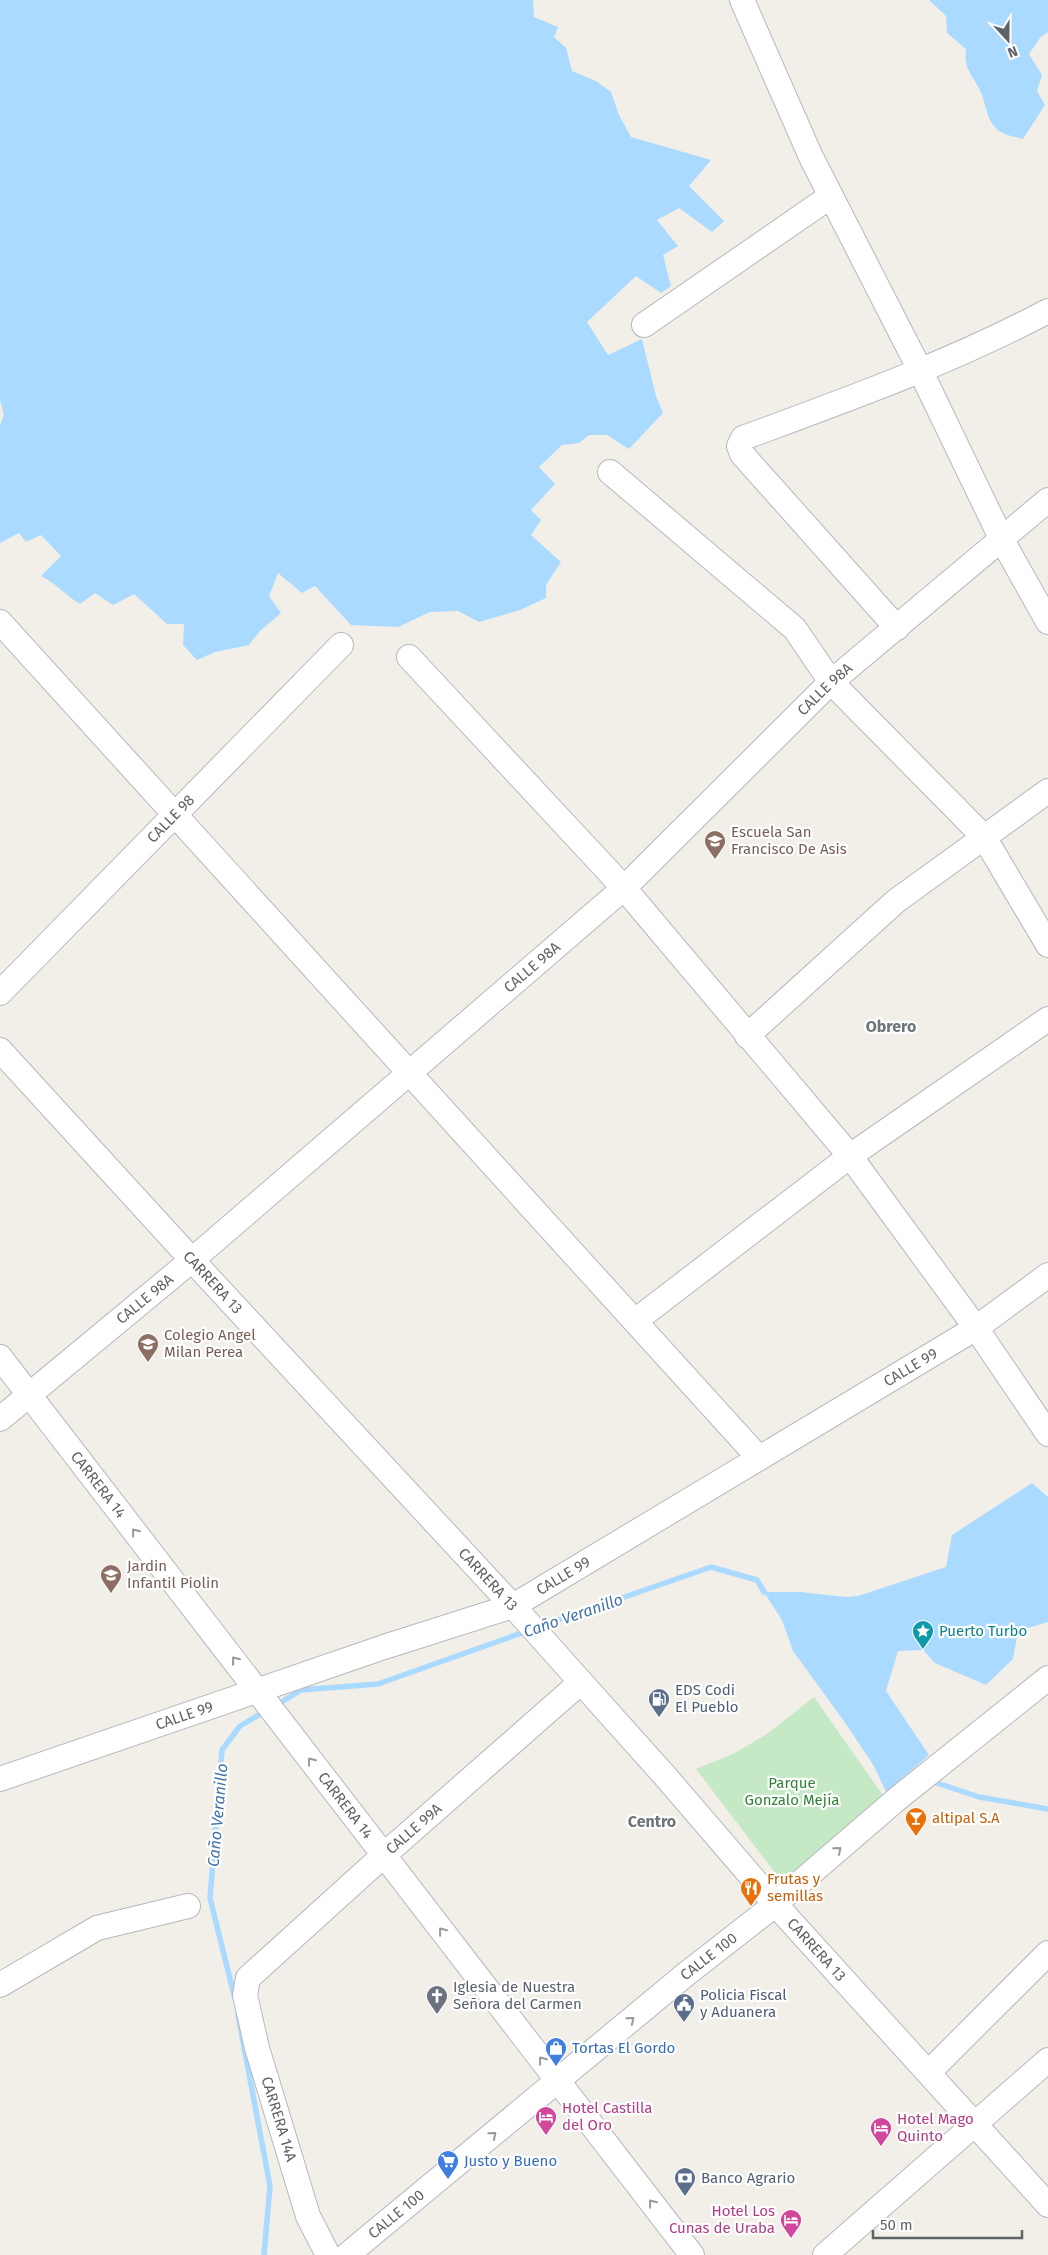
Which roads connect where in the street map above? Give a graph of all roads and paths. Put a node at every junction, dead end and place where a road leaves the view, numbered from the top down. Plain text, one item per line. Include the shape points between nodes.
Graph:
1 (742, 0) edge
2 (831, 196) junction
3 (1048, 311) edge
4 (644, 325) dead end
5 (921, 372) junction
6 (610, 472) dead end
7 (1048, 500) edge
8 (1002, 540) junction
9 (0, 622) edge
10 (1048, 622) edge
11 (897, 628) junction
12 (341, 645) dead end
13 (409, 657) dead end
14 (832, 682) junction
15 (1048, 791) edge
16 (175, 815) junction
17 (984, 837) junction
18 (624, 888) junction
19 (1048, 945) edge
20 (0, 994) edge
21 (1048, 1019) edge
22 (747, 1036) junction
23 (0, 1050) edge
24 (409, 1072) junction
25 (850, 1156) junction
26 (192, 1260) junction
27 (1048, 1275) edge
28 (635, 1321) junction
29 (976, 1328) junction
30 (0, 1357) edge
31 (28, 1394) junction
32 (0, 1419) edge
33 (1048, 1434) edge
34 (759, 1458) junction
35 (517, 1610) junction
36 (1048, 1678) edge
37 (581, 1682) junction
38 (267, 1702) junction
39 (0, 1779) edge
40 (384, 1855) junction
41 (775, 1904) junction
42 (188, 1906) dead end
43 (1048, 1952) edge
44 (248, 1978) joint
45 (0, 1985) edge
46 (1048, 2060) edge
47 (929, 2072) junction
48 (558, 2081) junction
49 (976, 2124) junction
50 (1048, 2206) edge
51 (328, 2255) edge
52 (347, 2255) edge
53 (692, 2255) edge
54 (826, 2255) edge

1 - 2 street
2 - 4 street
2 - 5 street
3 - 5 street via 1000,337
5 - 8 street
5 - 11 street via 743,438 739,446 742,454
6 - 14 street via 795,629
7 - 8 street, CALLE 98A
8 - 10 street
8 - 11 street, CALLE 98A
9 - 16 street
11 - 14 street, CALLE 98A
12 - 16 street, CALLE 98
13 - 18 street
14 - 17 street
14 - 18 street, CALLE 98A
15 - 17 street
16 - 20 street, CALLE 98
16 - 24 street
17 - 19 street
17 - 22 street via 896,901
18 - 22 street
18 - 24 street, CALLE 98A
21 - 25 street
22 - 25 street
23 - 26 street, CARRERA 13
24 - 26 street, CALLE 98A
24 - 28 street
25 - 28 street
25 - 29 street
26 - 31 street, CALLE 98A
26 - 35 street, CARRERA 13
27 - 29 street, CALLE 99
28 - 34 street
29 - 33 street
29 - 34 street, CALLE 99
30 - 31 street, CARRERA 14
31 - 32 street, CALLE 98A
38 -> 31 street, CARRERA 14
34 - 35 street, CALLE 99
35 - 37 street, CARRERA 13
35 - 38 street, CALLE 99
41 -> 36 street, CALLE 100 via 897,1799
37 - 40 street, CALLE 99A
37 - 41 street, CARRERA 13
38 - 39 street, CALLE 99
40 -> 38 street, CARRERA 14
40 - 44 street, CALLE 99A
48 -> 40 street, CARRERA 14
41 - 47 street, CARRERA 13
48 -> 41 street, CALLE 100
42 - 45 street via 97,1928
43 - 47 street
44 - 51 street, CARRERA 14A via 246,1995 257,2048 308,2216
46 - 49 street
47 - 49 street, CARRERA 13
52 -> 48 street, CALLE 100
53 -> 48 street, CARRERA 14
49 - 50 street, CARRERA 13
49 - 54 street

